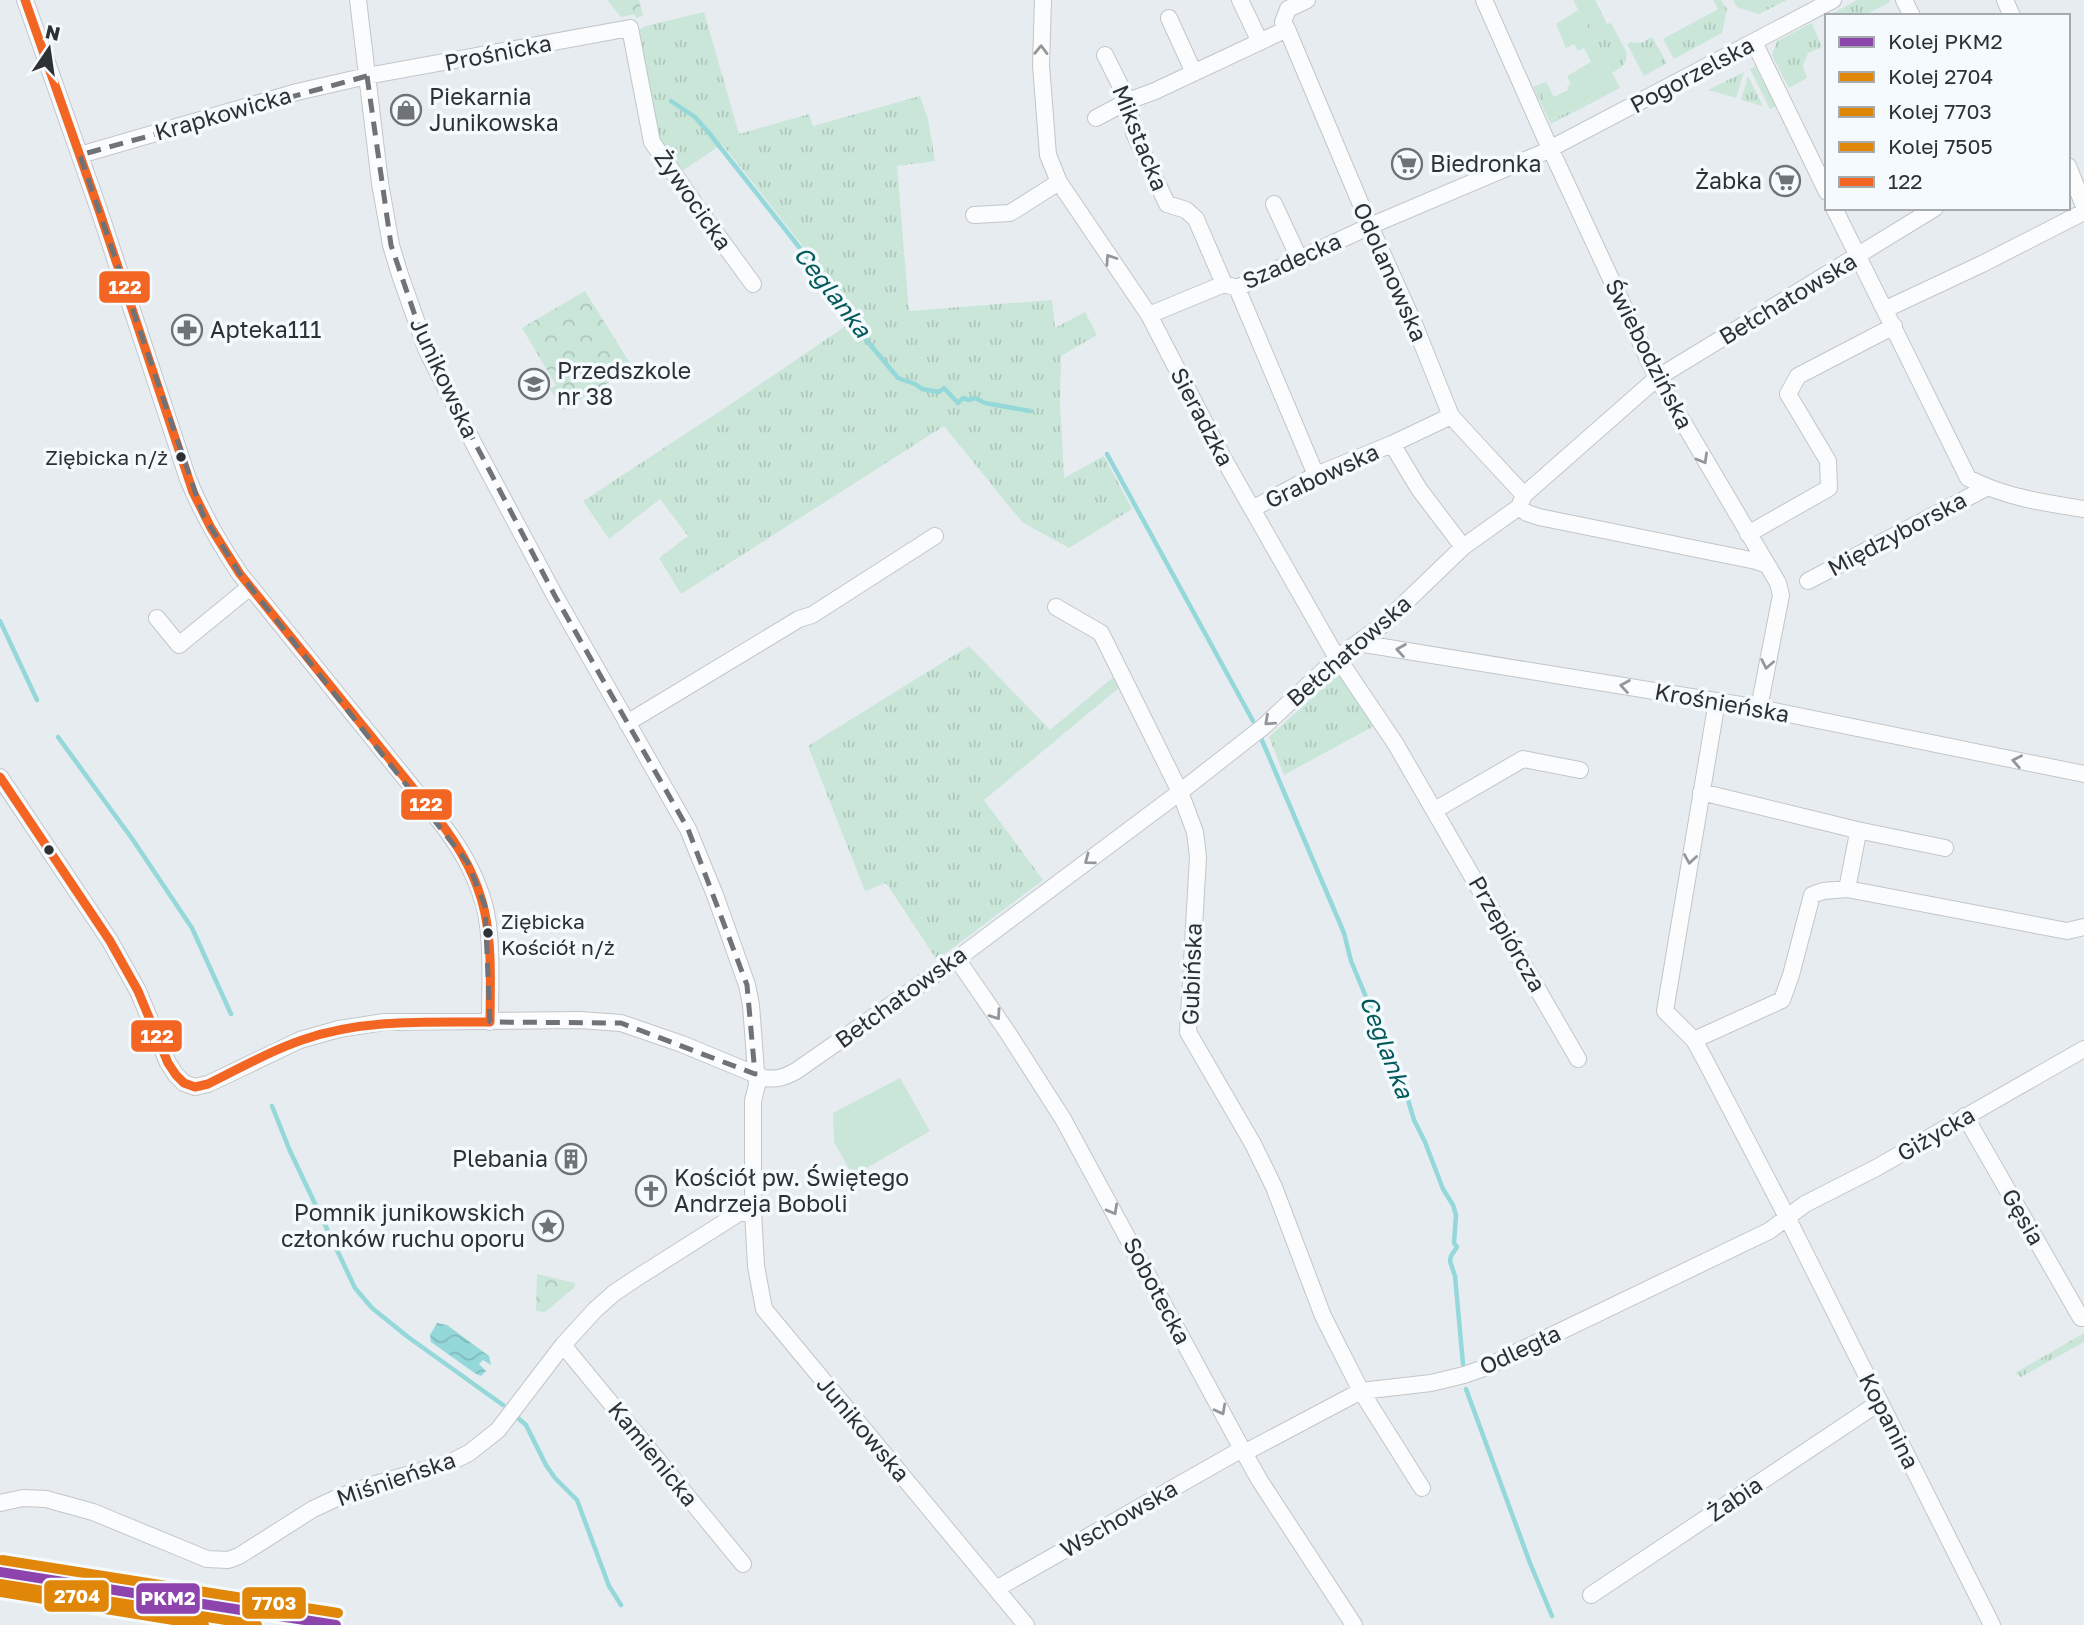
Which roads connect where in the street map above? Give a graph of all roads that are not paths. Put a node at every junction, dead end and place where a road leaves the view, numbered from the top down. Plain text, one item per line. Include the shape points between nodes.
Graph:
1 (25, 0) edge
2 (358, 0) edge
3 (1042, 0) edge
4 (1240, 0) edge
5 (1307, 0) edge
6 (1484, 0) edge
7 (1833, 0) edge
8 (1169, 18) dead end
9 (630, 28) joint
10 (1287, 29) junction
11 (1260, 42) junction
12 (1754, 42) junction
13 (1105, 55) dead end
14 (1194, 73) junction
15 (367, 76) junction
16 (1128, 101) junction
17 (1096, 118) dead end
18 (1550, 149) junction
19 (80, 155) junction
20 (2070, 171) edge
21 (1059, 182) junction
22 (1825, 188) edge
23 (1274, 204) dead end
24 (2084, 206) edge
25 (1836, 210) edge
26 (1932, 210) edge
27 (2084, 212) edge
28 (974, 215) dead end
29 (1370, 226) junction
30 (1858, 257) junction
31 (1299, 258) junction
32 (753, 284) dead end
33 (1231, 286) junction
34 (1886, 309) junction
35 (1149, 315) junction
36 (1894, 327) junction
37 (1657, 378) junction
38 (1451, 416) junction
39 (1392, 444) junction
40 (1316, 475) junction
41 (1986, 488) junction
42 (1521, 501) junction
43 (1252, 509) junction
44 (2084, 509) edge
45 (1748, 534) junction
46 (935, 536) dead end
47 (1463, 547) junction
48 (1767, 565) junction
49 (1808, 581) dead end
50 (250, 587) junction
51 (1056, 607) dead end
52 (157, 618) dead end
53 (1358, 643) junction
54 (1337, 658) junction
55 (1717, 701) junction
56 (1759, 708) junction
57 (627, 723) junction
58 (1580, 770) dead end
59 (2084, 774) edge
60 (0, 777) edge
61 (1180, 792) junction
62 (1701, 792) junction
63 (1435, 810) junction
64 (1857, 830) junction
65 (1944, 849) dead end
66 (1847, 888) junction
67 (2084, 927) edge
68 (957, 959) junction
69 (490, 1022) junction
70 (1694, 1040) junction
71 (2084, 1049) edge
72 (1578, 1059) dead end
73 (755, 1074) junction
74 (1965, 1116) junction
75 (753, 1211) junction
76 (1787, 1217) junction
77 (2081, 1318) dead end
78 (564, 1345) junction
79 (1361, 1391) junction
80 (1880, 1402) junction
81 (1243, 1451) junction
82 (1422, 1488) dead end
83 (0, 1503) edge
84 (743, 1563) dead end
85 (996, 1589) junction
86 (1591, 1595) dead end
87 (1026, 1625) edge
88 (1354, 1625) edge
89 (1992, 1625) edge

1 - 19 street
2 - 15 street, Junikowska
21 -> 3 street, Sieradzka via 1048,155 1041,65
4 - 11 street
5 - 10 street via 1288,9 1283,22
6 - 18 street, Świebodzińska
7 - 12 street, Pogorzelska
8 - 14 street
9 - 15 street, Prośnicka
9 - 32 street, Żywocicka via 652,142
10 - 11 street
10 - 29 street, Odolanowska
11 - 14 street
12 - 18 street, Pogorzelska
12 - 22 street
13 - 16 street, Mikstacka
14 - 16 street
15 - 19 street, Krapkowicka
15 - 57 street, Junikowska via 391,244 427,351
16 - 17 street
16 - 33 street, Mikstacka via 1134,133 1167,204 1196,219
18 - 29 street, Szadecka
18 - 37 street, Świebodzińska
19 - 50 street via 188,479 221,547
20 - 24 street
21 - 28 street via 1010,213
35 -> 21 street, Sieradzka
23 - 31 street
25 - 30 street, Międzyborska
26 - 30 street, Bełchatowska
27 - 34 street
29 - 31 street, Szadecka
29 - 38 street, Odolanowska
30 - 34 street, Międzyborska
30 - 37 street, Bełchatowska
31 - 33 street, Szadecka
33 - 35 street, Szadecka
33 - 40 street, Mikstacka
34 - 36 street, Międzyborska
35 - 43 street, Sieradzka
36 - 41 street, Międzyborska via 1968,478
36 - 45 street via 1798,376 1788,394 1828,461 1829,488
37 - 42 street, Bełchatowska
37 -> 45 street, Świebodzińska
38 - 39 street, Grabowska
38 - 42 street, Odolanowska
39 - 40 street, Grabowska
39 - 47 street, Grabowska
40 - 43 street, Grabowska
41 - 44 street, Międzyborska
41 - 49 street, Międzyborska
42 - 47 street, Bełchatowska
42 - 48 street via 1527,513 1539,517
43 - 54 street, Sieradzka
45 - 48 street, Świebodzińska
46 - 57 street via 812,615
47 - 53 street, Bełchatowska
48 -> 56 street, Świebodzińska via 1781,595
50 - 52 street via 179,645
50 - 69 street via 464,856 485,906
51 - 61 street, Gubińska via 1101,633
53 - 54 street, Bełchatowska
55 -> 53 street, Krośnieńska
54 -> 61 street, Bełchatowska via 1264,727
54 - 63 street, Przepiórcza
55 - 56 street, Krośnieńska
55 - 62 street
59 -> 56 street, Krośnieńska
57 - 73 street, Junikowska via 684,821 740,963 751,1005
58 - 63 street via 1523,759
60 - 69 street via 110,941 149,1014 168,1063 184,1083 195,1087 208,1084 300,1040 339,1029 384,1022
61 -> 68 street, Bełchatowska
61 - 79 street, Gubińska via 1195,832 1198,857 1188,1032 1274,1187 1324,1316
62 - 64 street
62 -> 70 street via 1665,1012
63 - 72 street, Przepiórcza
64 - 65 street
64 - 66 street
66 - 67 street via 2067,931
66 - 70 street via 1812,895 1782,1000
68 - 73 street, Bełchatowska via 796,1071 778,1079
68 -> 81 street, Sobotecka via 1063,1119
69 - 73 street via 621,1023
70 - 76 street
71 - 74 street, Giżycka
73 - 75 street
74 - 76 street, Giżycka
74 - 77 street, Gęsia
75 - 78 street, Miśnieńska via 739,1213 614,1293
75 - 85 street, Junikowska via 764,1309
76 - 79 street, Odległa via 1769,1231 1484,1368 1431,1383
76 - 80 street, Kopanina
78 - 83 street, Miśnieńska via 498,1430 469,1453 337,1498 228,1560 207,1559 64,1503 23,1498
78 - 84 street, Kamienicka
79 - 81 street, Odległa
79 - 82 street, Gubińska
80 - 86 street, Żabia
80 - 89 street, Kopanina
81 - 85 street, Wschowska
81 - 88 street, Sobotecka
85 - 87 street, Junikowska

